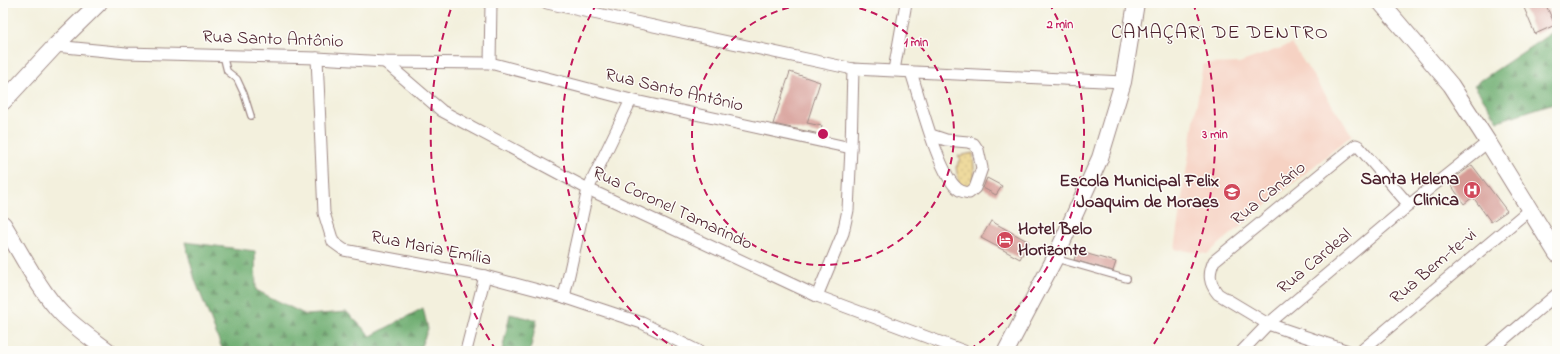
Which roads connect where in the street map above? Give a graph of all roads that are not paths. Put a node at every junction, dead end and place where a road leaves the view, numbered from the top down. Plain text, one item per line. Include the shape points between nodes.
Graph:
1 (99, 3) edge
2 (491, 3) edge
3 (547, 3) edge
4 (906, 3) edge
5 (1136, 3) edge
6 (1380, 3) edge
7 (55, 46) junction
8 (223, 56) junction
9 (317, 58) junction
10 (386, 62) junction
11 (490, 63) junction
12 (853, 69) junction
13 (894, 70) junction
14 (912, 72) junction
15 (1123, 82) junction
16 (631, 100) junction
17 (3, 102) edge
18 (251, 116) dead end
19 (931, 135) junction
20 (1488, 142) junction
21 (852, 148) junction
22 (588, 189) junction
23 (1409, 205) junction
24 (1529, 210) junction
25 (3, 224) edge
26 (1557, 254) edge
27 (1054, 258) junction
28 (485, 276) junction
29 (1127, 279) dead end
30 (1557, 294) edge
31 (817, 296) junction
32 (564, 297) junction
33 (1268, 324) junction
34 (108, 351) edge
35 (466, 351) edge
36 (698, 351) edge
37 (964, 351) edge
38 (1006, 351) edge
39 (1242, 351) edge
40 (1348, 351) edge
41 (1361, 351) edge
42 (1490, 351) edge

1 - 7 street
2 - 11 street
3 - 12 street
4 - 13 street
5 - 15 street
6 - 20 street via 1451,85
7 - 8 street, Rua Santo Antônio via 126,53
7 - 17 street
8 - 9 street, Rua Santo Antônio
8 - 18 lane via 227,71 237,79
9 - 10 street, Rua Santo Antônio
9 - 28 street, Rua Maria Emília via 324,213 333,242 344,250
10 - 11 street, Rua Santo Antônio
10 - 22 street, Rua Coronel Tamarindo via 442,111
11 - 16 street, Rua Santo Antônio
12 - 13 street
12 - 21 street
13 - 14 street
14 - 15 street
14 - 19 street
15 - 27 street via 1100,158
16 - 21 street, Rua Santo Antônio
16 - 22 street
19 - 19 street via 940,165 957,189 969,193 976,188 982,168 974,144 940,139
20 - 23 street, Rua Cardeal
20 - 24 street
21 - 31 street via 848,210 843,234
22 - 31 street, Rua Coronel Tamarindo
22 - 32 street
23 - 33 street, Rua Cardeal
23 - 33 street, Rua Canário via 1356,145 1214,262 1209,279 1218,294
24 - 26 street
24 - 41 street, Rua Bem-te-vi
25 - 34 street via 46,293 62,313
27 - 29 lane
27 - 38 street
28 - 32 street, Rua Maria Emília
28 - 35 street
30 - 42 street
31 - 37 street, Rua Coronel Tamarindo
32 - 36 street, Rua Maria Emília via 642,323
33 - 39 street, Rua Cardeal
33 - 40 street

